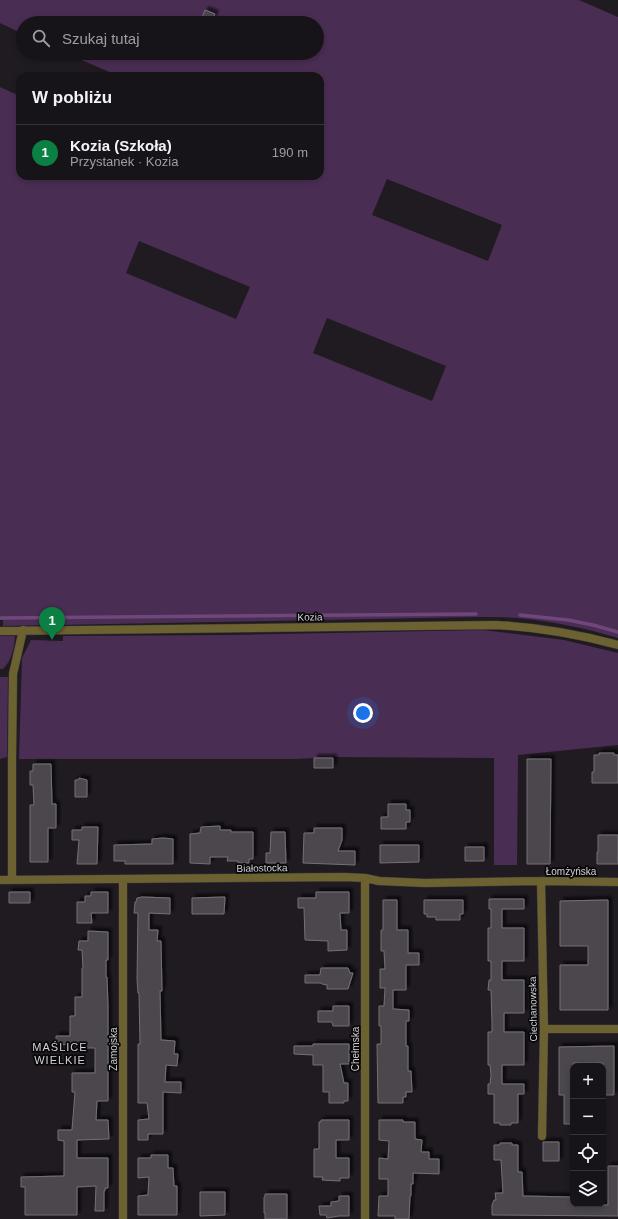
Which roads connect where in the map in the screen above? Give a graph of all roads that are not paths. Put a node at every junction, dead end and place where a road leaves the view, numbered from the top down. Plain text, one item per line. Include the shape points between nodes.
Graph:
1 (23, 630) junction
2 (0, 631) edge
3 (618, 645) edge
4 (365, 878) junction
5 (12, 879) junction
6 (123, 879) junction
7 (0, 880) edge
8 (524, 881) joint
9 (542, 881) junction
10 (618, 882) edge
11 (544, 1029) junction
12 (618, 1029) edge
13 (542, 1136) dead end
14 (124, 1219) edge
15 (365, 1219) edge

1 - 2 street, Kozia
1 - 3 street, Kozia via 488,625 556,631
1 - 5 street via 13,674
4 - 6 street, Białostocka
4 - 8 street, Białostocka via 425,883
4 - 15 street, Chełmska
5 - 6 street, Białostocka
5 - 7 street, Białostocka
6 - 14 street, Zamojska
8 - 9 street, Łomżyńska
9 - 10 street, Łomżyńska
9 - 11 street, Ciechanowska
11 - 12 street
11 - 13 street, Ciechanowska

